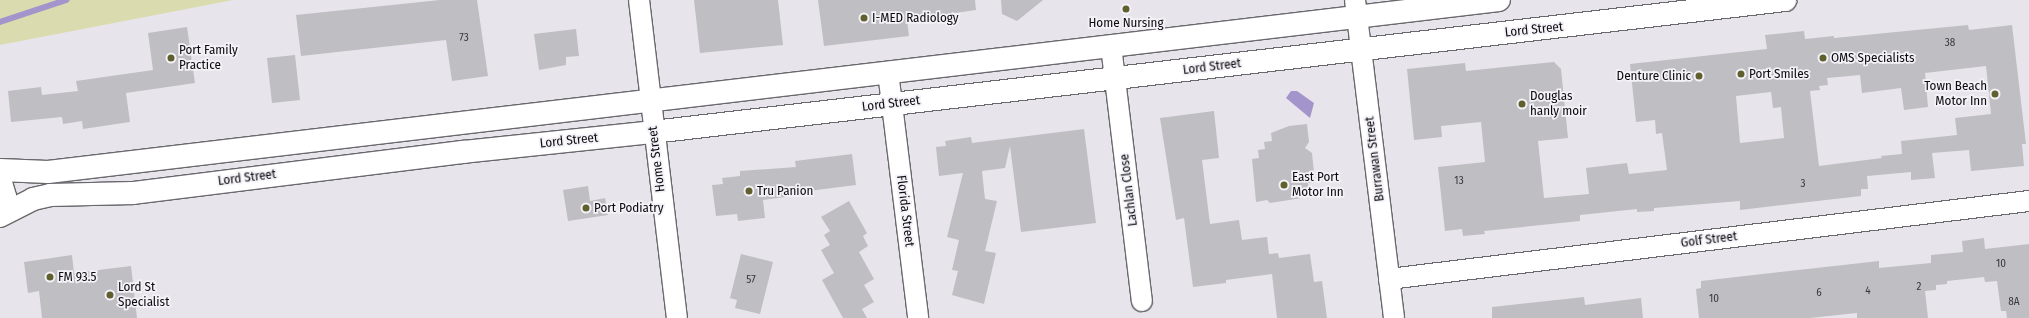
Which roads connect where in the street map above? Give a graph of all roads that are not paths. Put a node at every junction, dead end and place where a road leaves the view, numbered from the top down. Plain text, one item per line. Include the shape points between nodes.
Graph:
1 (639, 0) edge
2 (1499, 0) edge
3 (1785, 0) edge
4 (1356, 8) edge
5 (1111, 46) junction
6 (1362, 49) junction
7 (888, 72) junction
8 (1115, 79) junction
9 (650, 101) junction
10 (891, 104) junction
11 (653, 132) junction
12 (0, 170) edge
13 (0, 179) edge
14 (2029, 201) edge
15 (0, 215) edge
16 (1390, 279) junction
17 (1142, 301) dead end
18 (677, 318) edge
19 (918, 318) edge
20 (1394, 318) edge

1 - 9 street, Home Street
2 - 4 main road
3 - 6 main road, Lord Street
4 - 5 main road
4 - 6 street, Burrawan Street
5 - 7 main road
5 - 8 street, Lachlan Close
6 - 8 main road, Lord Street
6 - 16 street, Burrawan Street
7 - 9 main road
7 - 10 street, Florida Street
8 - 10 main road, Lord Street
8 - 17 street, Lachlan Close
9 - 11 street, Home Street
9 - 12 main road via 48,172
10 - 11 main road, Lord Street
10 - 19 street, Florida Street
11 - 15 main road, Lord Street via 463,152 133,193 50,195 33,199
11 - 18 street, Home Street
13 - 15 main road via 5,196
14 - 16 street, Golf Street
16 - 20 street, Burrawan Street

